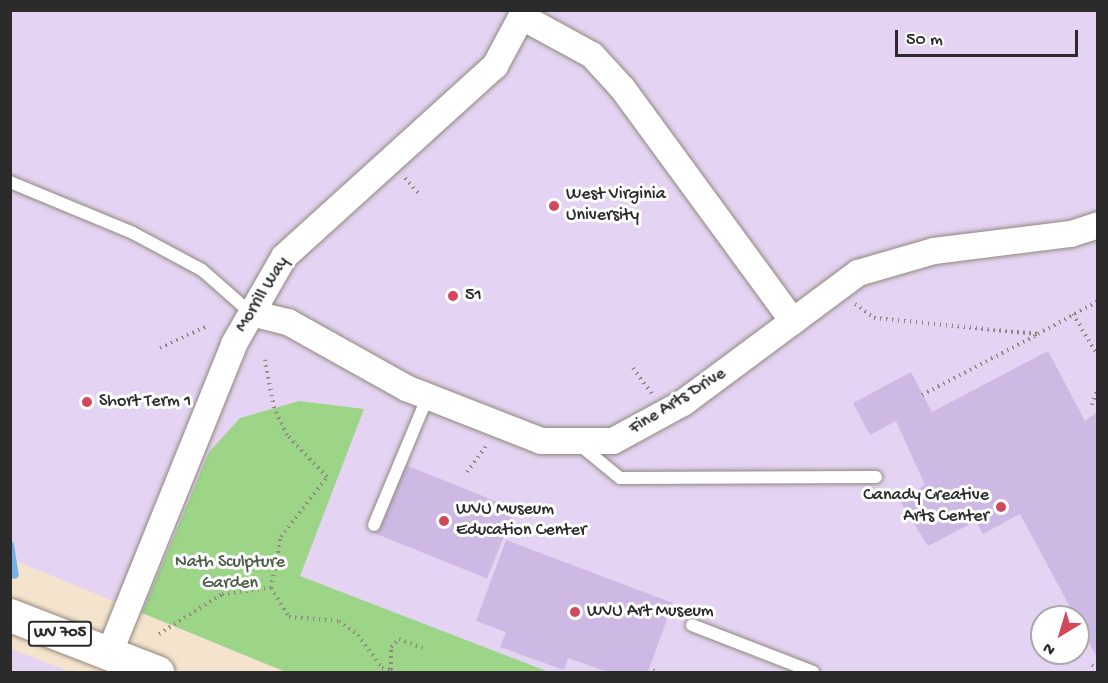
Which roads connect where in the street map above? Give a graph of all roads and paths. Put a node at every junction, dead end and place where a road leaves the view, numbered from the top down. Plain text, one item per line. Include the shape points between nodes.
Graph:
1 (525, 14) edge
2 (403, 175) dead end
3 (10, 182) edge
4 (419, 194) dead end
5 (1098, 225) edge
6 (850, 298) dead end
7 (1098, 301) edge
8 (251, 313) junction
9 (1073, 314) junction
10 (793, 321) junction
11 (207, 326) dead end
12 (1038, 334) junction
13 (160, 348) dead end
14 (1098, 356) edge
15 (265, 360) dead end
16 (633, 368) dead end
17 (1098, 387) edge
18 (922, 395) dead end
19 (428, 396) junction
20 (658, 402) dead end
21 (1092, 405) dead end
22 (489, 441) dead end
23 (579, 443) junction
24 (467, 472) dead end
25 (876, 477) dead end
26 (374, 525) dead end
27 (271, 588) junction
28 (10, 615) edge
29 (692, 625) dead end
30 (159, 634) dead end
31 (422, 648) dead end
32 (109, 654) junction
33 (1092, 665) dead end
34 (1098, 669) edge
35 (391, 670) junction
36 (157, 672) edge
37 (397, 672) edge
38 (813, 672) edge

1 - 8 street, Morrill Way via 495,66 284,257
1 - 10 street via 592,55 622,89
2 - 4 path
3 - 8 lane via 133,233 202,270
5 - 10 street, Fine Arts Drive via 1071,234 886,261 858,273
6 - 12 path via 874,318
7 - 9 path
8 - 19 street, Fine Arts Drive via 288,322
8 - 32 street, Morrill Way via 173,485
9 - 12 path
9 - 14 path
10 - 23 street, Fine Arts Drive via 642,427 613,441
11 - 13 path
12 - 18 path
15 - 27 path via 274,408 287,435 327,477 281,537
16 - 20 path
17 - 21 path
19 - 23 street, Fine Arts Drive via 541,441
19 - 26 lane
22 - 24 path
23 - 25 lane via 620,478
27 - 30 path via 222,594
27 - 35 path via 289,617 339,621 358,635 382,668
28 - 32 main road, WV 705
29 - 38 lane
31 - 35 path via 399,639 391,647
32 - 36 main road, WV 705
33 - 34 path
35 - 37 path

